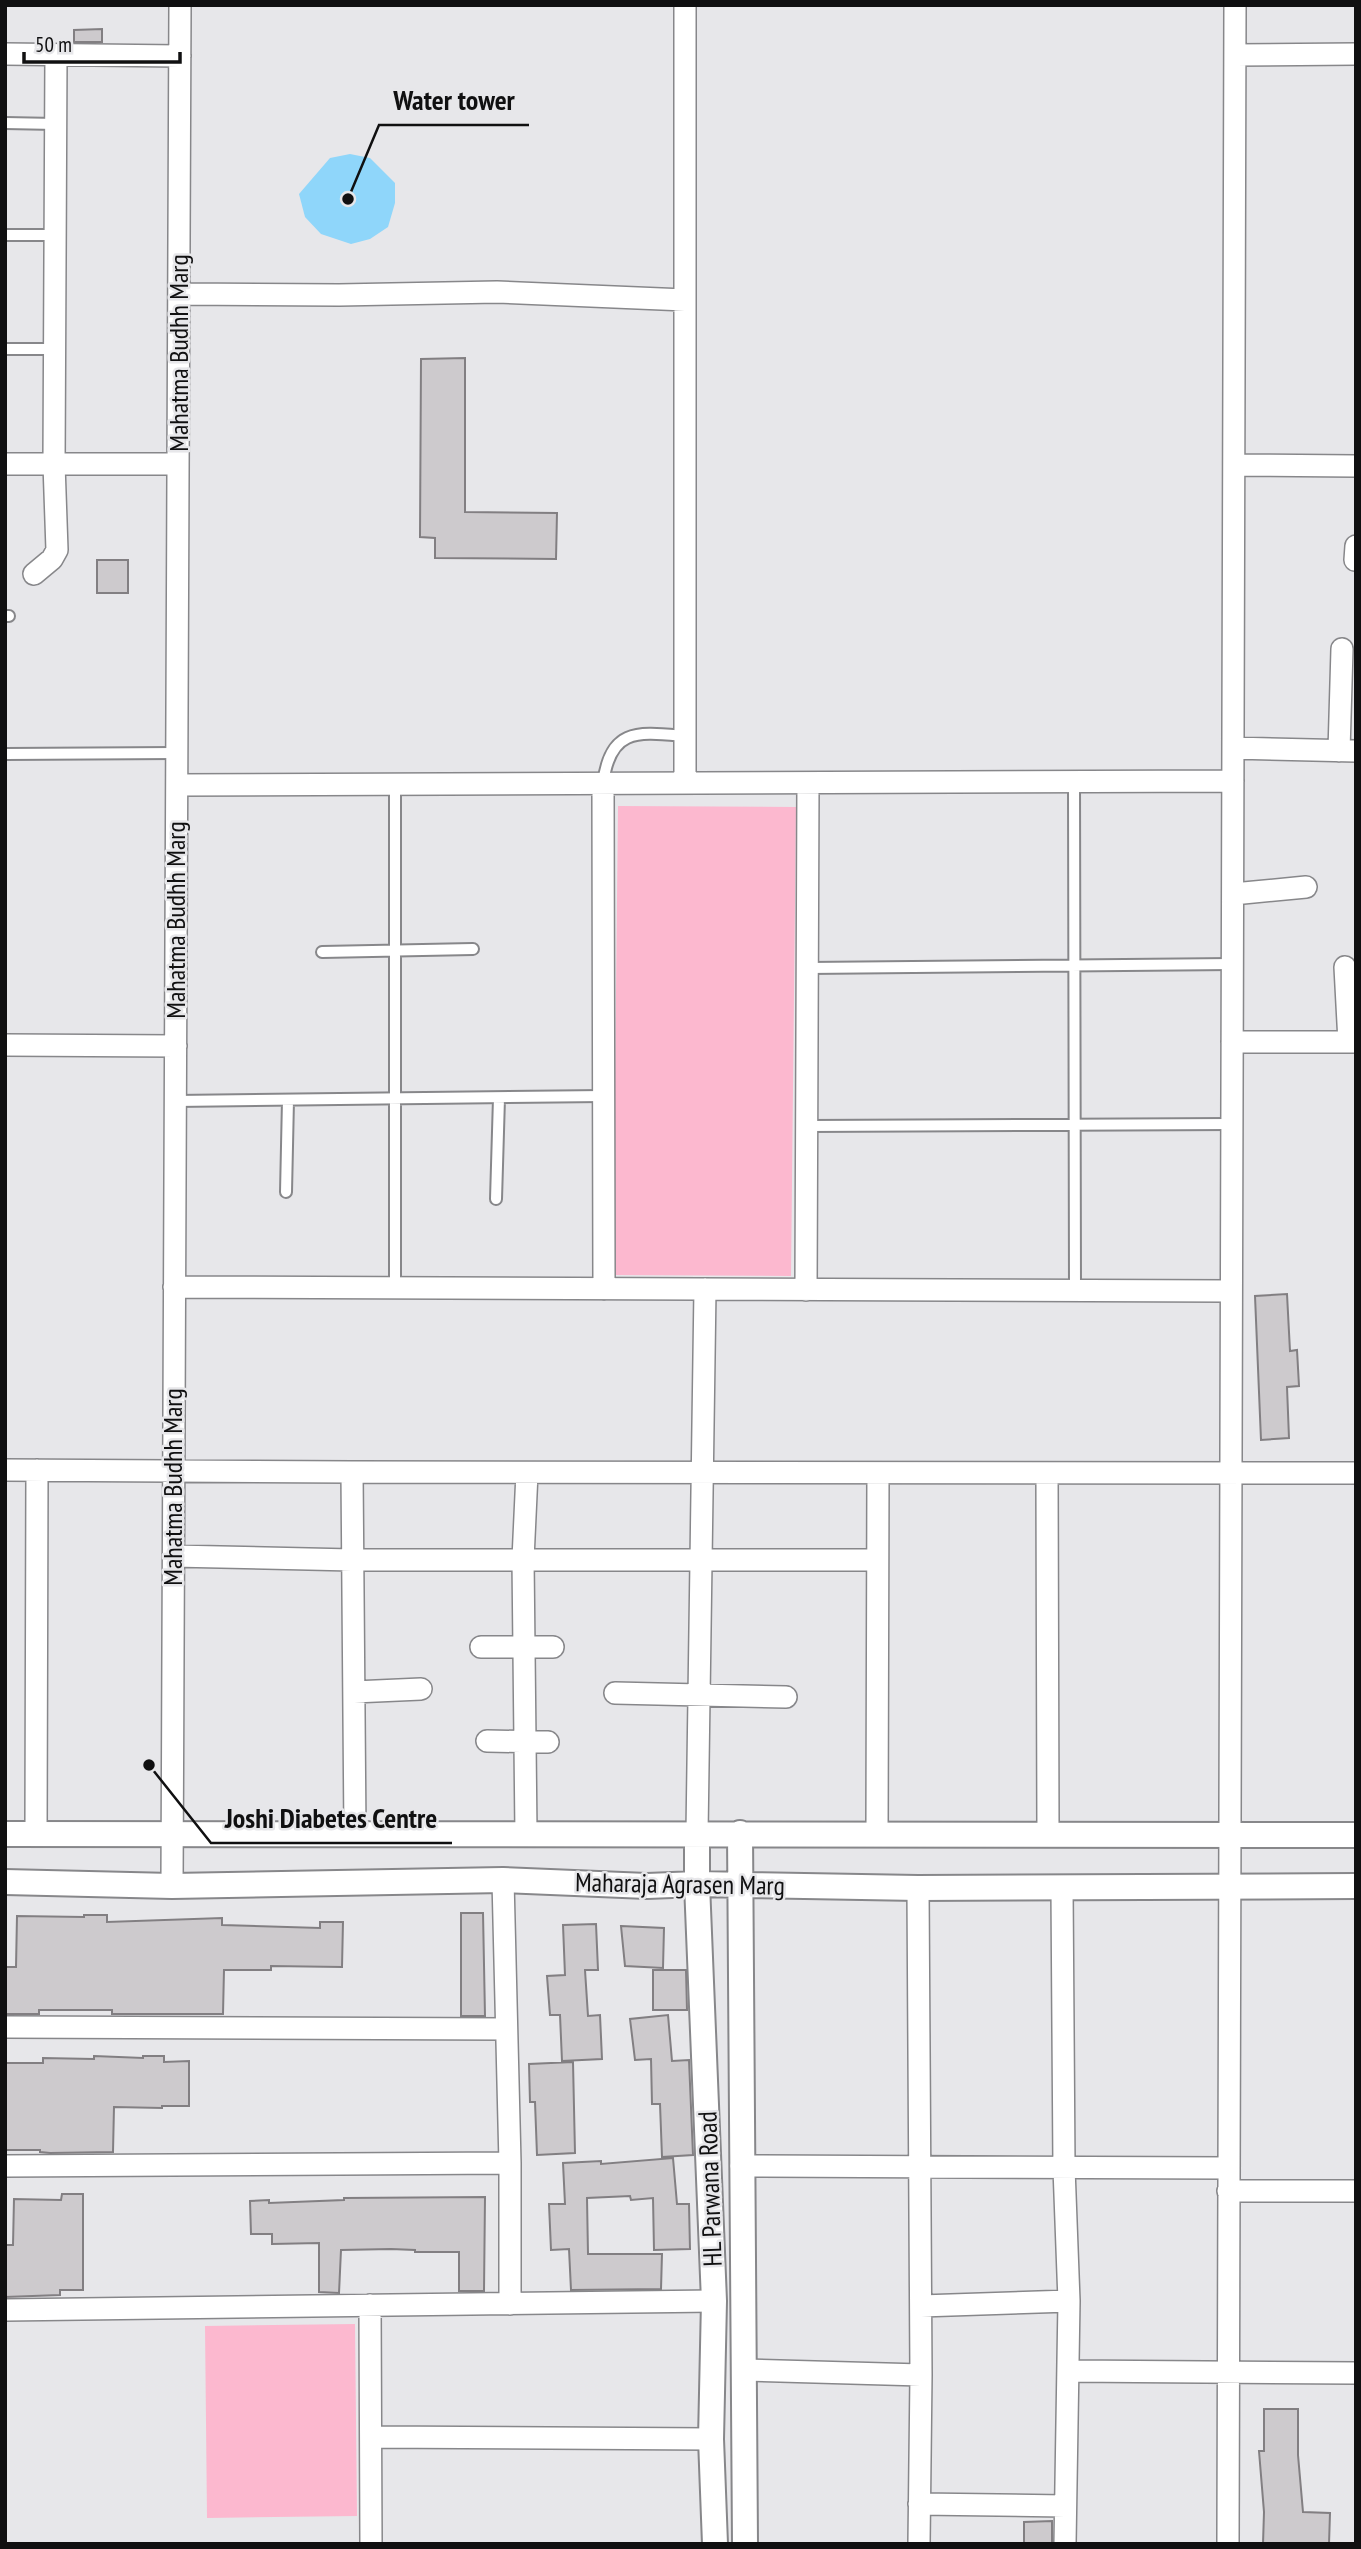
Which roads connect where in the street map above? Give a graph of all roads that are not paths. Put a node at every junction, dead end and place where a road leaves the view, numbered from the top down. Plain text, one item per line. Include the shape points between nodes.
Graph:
1 (180, 5) edge
2 (685, 5) edge
3 (1235, 5) edge
4 (5, 54) edge
5 (1356, 54) edge
6 (56, 55) junction
7 (1235, 55) junction
8 (180, 56) junction
9 (5, 123) edge
10 (55, 124) junction
11 (55, 234) junction
12 (5, 235) edge
13 (179, 294) junction
14 (685, 300) junction
15 (5, 349) edge
16 (54, 349) junction
17 (5, 464) edge
18 (54, 464) junction
19 (178, 464) junction
20 (1234, 465) junction
21 (1356, 466) edge
22 (34, 574) dead end
23 (1342, 649) dead end
24 (685, 736) junction
25 (1233, 748) junction
26 (1347, 751) edge
27 (177, 753) junction
28 (5, 754) edge
29 (1233, 781) junction
30 (1074, 782) junction
31 (685, 783) junction
32 (808, 783) junction
33 (395, 784) junction
34 (603, 784) junction
35 (177, 785) junction
36 (1306, 887) dead end
37 (1233, 894) junction
38 (473, 949) dead end
39 (395, 951) junction
40 (322, 953) dead end
41 (1233, 964) junction
42 (1074, 965) junction
43 (1345, 967) dead end
44 (808, 968) junction
45 (1232, 1042) junction
46 (1352, 1042) edge
47 (5, 1045) edge
48 (176, 1046) junction
49 (604, 1097) junction
50 (499, 1098) junction
51 (395, 1099) junction
52 (288, 1100) junction
53 (175, 1101) junction
54 (1232, 1124) junction
55 (1075, 1125) junction
56 (807, 1126) junction
57 (286, 1192) dead end
58 (496, 1199) dead end
59 (174, 1287) junction
60 (395, 1288) junction
61 (604, 1289) junction
62 (705, 1289) junction
63 (806, 1290) junction
64 (1075, 1291) junction
65 (1231, 1291) junction
66 (5, 1470) edge
67 (37, 1471) junction
68 (173, 1472) junction
69 (352, 1472) junction
70 (527, 1473) junction
71 (702, 1473) junction
72 (878, 1473) junction
73 (1047, 1473) junction
74 (1231, 1473) junction
75 (1356, 1473) edge
76 (173, 1556) junction
77 (523, 1559) junction
78 (701, 1559) junction
79 (352, 1560) junction
80 (876, 1560) junction
81 (481, 1647) dead end
82 (524, 1647) junction
83 (553, 1647) dead end
84 (421, 1689) dead end
85 (354, 1692) junction
86 (615, 1693) dead end
87 (699, 1696) junction
88 (786, 1698) dead end
89 (487, 1741) dead end
90 (525, 1741) junction
91 (548, 1742) dead end
92 (526, 1833) junction
93 (697, 1833) junction
94 (740, 1833) junction
95 (172, 1834) junction
96 (355, 1834) junction
97 (877, 1834) junction
98 (5, 1835) edge
99 (36, 1835) junction
100 (1048, 1835) junction
101 (1230, 1835) junction
102 (1356, 1835) edge
103 (503, 1880) junction
104 (5, 1882) edge
105 (697, 1884) junction
106 (740, 1885) junction
107 (172, 1886) junction
108 (1228, 1886) junction
109 (1356, 1886) edge
110 (918, 1888) junction
111 (1062, 1888) junction
112 (5, 2027) edge
113 (506, 2029) junction
114 (510, 2163) junction
115 (5, 2166) edge
116 (741, 2166) junction
117 (919, 2168) junction
118 (1064, 2168) junction
119 (1228, 2168) junction
120 (1228, 2191) junction
121 (1356, 2191) edge
122 (714, 2301) junction
123 (1069, 2301) junction
124 (510, 2304) junction
125 (370, 2305) junction
126 (921, 2306) junction
127 (5, 2310) edge
128 (743, 2370) junction
129 (1069, 2371) junction
130 (1228, 2372) junction
131 (1356, 2373) edge
132 (921, 2375) junction
133 (371, 2437) junction
134 (711, 2439) junction
135 (919, 2504) junction
136 (1066, 2506) junction
137 (371, 2544) edge
138 (715, 2544) edge
139 (745, 2544) edge
140 (919, 2544) edge
141 (1065, 2544) edge
142 (1228, 2544) edge

1 - 8 street, Mahatma Budhh Marg
2 - 14 street
3 - 7 street
4 - 6 street
5 - 7 street
6 - 8 street
6 - 10 street
7 - 20 street
8 - 13 street, Mahatma Budhh Marg
9 - 10 lane
10 - 11 street
11 - 12 lane
11 - 16 street
13 - 14 street via 496,292
13 - 19 street, Mahatma Budhh Marg
14 - 24 street
15 - 16 lane
16 - 18 street
17 - 18 street
18 - 19 street
18 - 22 street via 57,550
19 - 27 street, Mahatma Budhh Marg
20 - 21 street
20 - 25 street
23 - 26 street
24 - 31 street
24 - 34 lane via 650,733 624,738 609,755
25 - 26 street
25 - 29 street
27 - 28 lane
27 - 35 street, Mahatma Budhh Marg
29 - 30 street
29 - 37 street
30 - 32 street
30 - 42 lane
31 - 32 street
31 - 34 street
32 - 44 street
33 - 34 street
33 - 35 street
33 - 39 lane
34 - 49 street
35 - 48 street, Mahatma Budhh Marg
36 - 37 street
37 - 41 street
38 - 39 lane
39 - 40 lane
39 - 51 lane
41 - 42 lane
41 - 45 street
42 - 44 lane
42 - 55 lane
43 - 46 street
44 - 56 street
45 - 46 street
45 - 54 street
47 - 48 street
48 - 53 street, Mahatma Budhh Marg
49 - 50 lane
49 - 61 street
50 - 51 lane
50 - 58 lane
51 - 52 lane
51 - 60 lane
52 - 53 lane
52 - 57 lane
53 - 59 street, Mahatma Budhh Marg
54 - 55 lane
54 - 65 street
55 - 56 lane
55 - 64 lane
56 - 63 street
59 - 60 street
59 - 68 street, Mahatma Budhh Marg
60 - 61 street
61 - 62 street
62 - 63 street
62 - 71 street
63 - 64 street
64 - 65 street
65 - 74 street
66 - 67 street
67 - 68 street
67 - 99 street
68 - 69 street
68 - 76 street, Mahatma Budhh Marg
69 - 70 street
69 - 79 street
70 - 71 street
70 - 77 street
71 - 72 street
71 - 78 street
72 - 73 street
72 - 80 street
73 - 74 street
73 - 100 street
74 - 75 street
74 - 101 street
76 - 79 street
76 - 95 street, Mahatma Budhh Marg
77 - 78 street
77 - 79 street
77 - 82 street
78 - 80 street
78 - 87 street
79 - 85 street
80 - 97 street
81 - 82 street
82 - 83 street
82 - 90 street
84 - 85 street
85 - 96 street
86 - 87 street
87 - 88 street
87 - 93 street
89 - 90 street
90 - 91 street
90 - 92 street
92 - 93 street, Maharaja Agrasen Marg
92 - 96 street, Maharaja Agrasen Marg
93 - 94 street, Maharaja Agrasen Marg
93 - 105 street, HL Parwana Road
94 - 97 street, Maharaja Agrasen Marg
94 - 106 street, HL Parwana Road
95 - 96 street, Maharaja Agrasen Marg
95 - 99 street, Maharaja Agrasen Marg
95 - 107 street, Mahatma Budhh Marg
97 - 100 street, Maharaja Agrasen Marg
98 - 99 street, Maharaja Agrasen Marg
100 - 101 street, Maharaja Agrasen Marg
101 - 102 street, Maharaja Agrasen Marg
101 - 108 street
103 - 105 street, Maharaja Agrasen Marg
103 - 107 street, Maharaja Agrasen Marg
103 - 113 street
104 - 107 street, Maharaja Agrasen Marg
105 - 106 street, Maharaja Agrasen Marg
105 - 122 street, HL Parwana Road
106 - 110 street, Maharaja Agrasen Marg
106 - 116 street, HL Parwana Road
108 - 109 street, Maharaja Agrasen Marg
108 - 111 street, Maharaja Agrasen Marg
108 - 119 street
110 - 111 street, Maharaja Agrasen Marg
110 - 117 street
111 - 118 street
112 - 113 street
113 - 114 street
114 - 115 street
114 - 124 street
116 - 117 street
116 - 128 street, HL Parwana Road
117 - 118 street
117 - 126 street
118 - 119 street
118 - 123 street
119 - 120 street
120 - 121 street
120 - 130 street
122 - 124 street
122 - 134 street, HL Parwana Road
123 - 126 street
123 - 129 street
124 - 125 street
125 - 127 street
125 - 133 street
126 - 132 street
128 - 132 street
128 - 139 street, HL Parwana Road
129 - 130 street
129 - 136 street
130 - 131 street
130 - 142 street
132 - 135 street
133 - 134 street
133 - 137 street
134 - 138 street, HL Parwana Road
135 - 136 street
135 - 140 street
136 - 141 street

